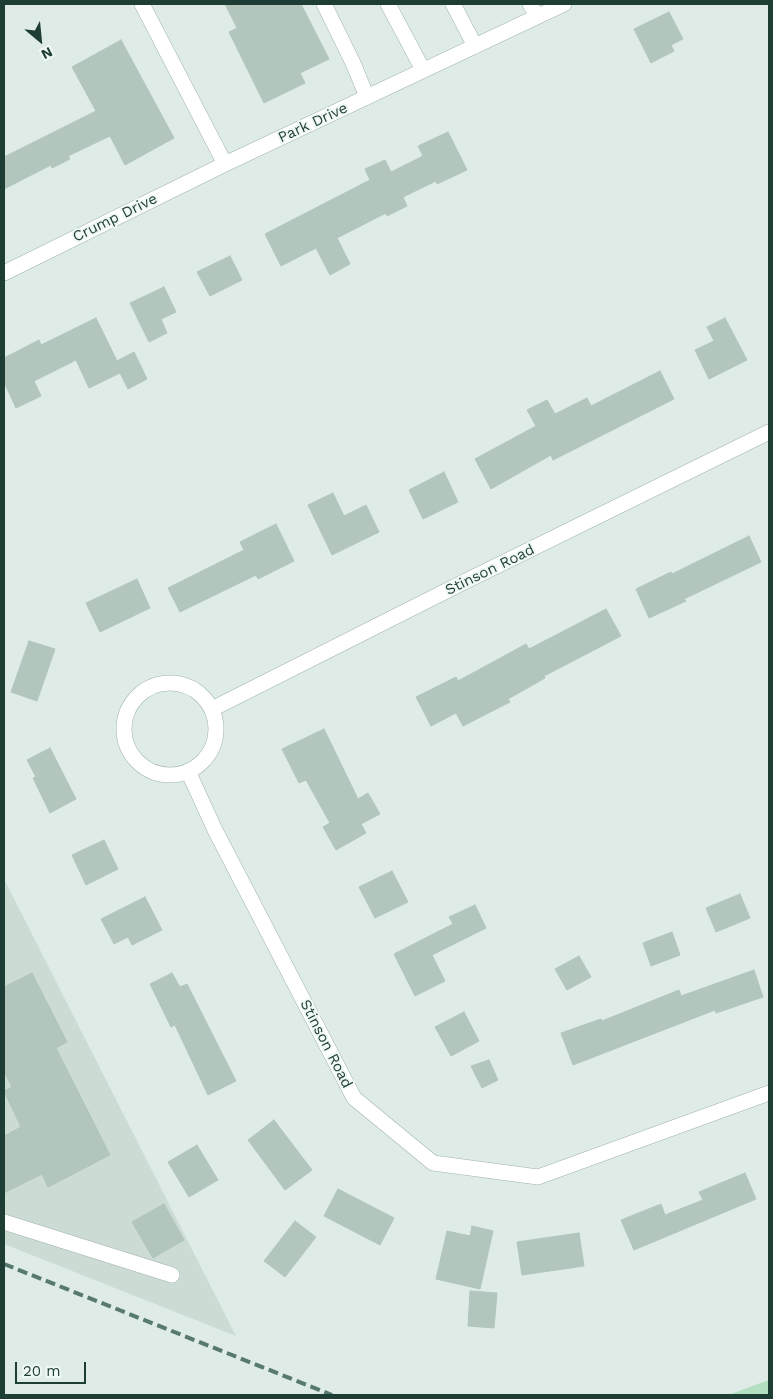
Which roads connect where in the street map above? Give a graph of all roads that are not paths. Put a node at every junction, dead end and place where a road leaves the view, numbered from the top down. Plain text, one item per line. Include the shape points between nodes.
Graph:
1 (142, 4) edge
2 (324, 4) edge
3 (388, 4) edge
4 (453, 4) edge
5 (564, 4) edge
6 (534, 10) edge
7 (475, 46) junction
8 (423, 70) junction
9 (367, 97) junction
10 (226, 164) junction
11 (4, 273) edge
12 (769, 432) edge
13 (212, 709) junction
14 (188, 771) junction
15 (769, 1093) edge
16 (4, 1222) edge
17 (172, 1275) dead end

1 - 10 street
2 - 9 street
3 - 8 street
4 - 7 street
5 - 6 street, Park Drive
6 - 7 street, Park Drive
7 - 8 street, Park Drive
8 - 9 street, Park Drive
9 - 10 street, Park Drive
10 - 11 street, Crump Drive
12 - 13 street, Stinson Road
13 - 14 street via 217,727 215,742 208,756
13 - 14 street via 195,689 181,683 166,682 139,694 129,706 124,720 124,735 128,750 138,763 151,772 167,775
14 - 15 street, Stinson Road via 215,830 354,1098 433,1163 538,1177
16 - 17 street

